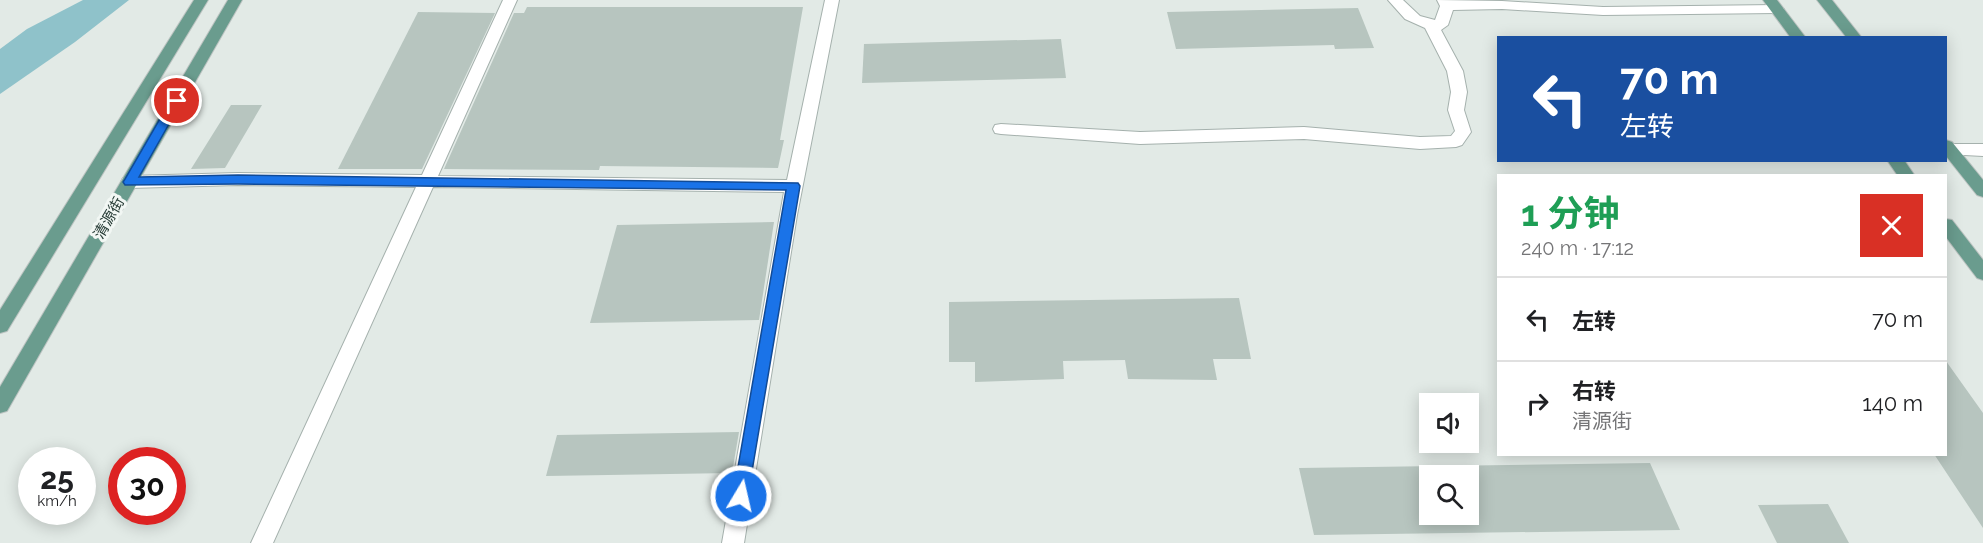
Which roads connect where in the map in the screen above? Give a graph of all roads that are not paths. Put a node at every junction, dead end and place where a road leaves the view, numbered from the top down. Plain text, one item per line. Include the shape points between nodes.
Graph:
1 (201, 0) edge
2 (235, 0) edge
3 (510, 0) edge
4 (832, 0) edge
5 (1395, 0) edge
6 (1824, 0) edge
7 (1445, 3) edge
8 (1773, 4) edge
9 (1431, 25) junction
10 (1797, 36) edge
11 (1853, 36) edge
12 (1001, 129) dead end
13 (1947, 147) edge
14 (1983, 150) edge
15 (129, 182) junction
16 (428, 182) junction
17 (794, 186) junction
18 (1983, 191) edge
19 (1947, 226) edge
20 (1983, 273) edge
21 (0, 326) edge
22 (0, 405) edge
23 (262, 543) edge
24 (733, 543) edge

1 - 21 main road
2 - 15 main road, 清源街
3 - 16 street
4 - 17 street
5 - 9 street via 1421,24
6 - 11 main road
7 - 8 street via 1603,11
7 - 9 street via 1441,26
8 - 10 main road
9 - 12 street via 1455,71 1459,92 1456,111 1464,132 1456,141 1420,143 1304,133 1140,138
13 - 14 street
13 - 18 main road
15 - 16 street
15 - 22 main road, 清源街
16 - 17 street
16 - 23 street
17 - 24 street
19 - 20 main road

